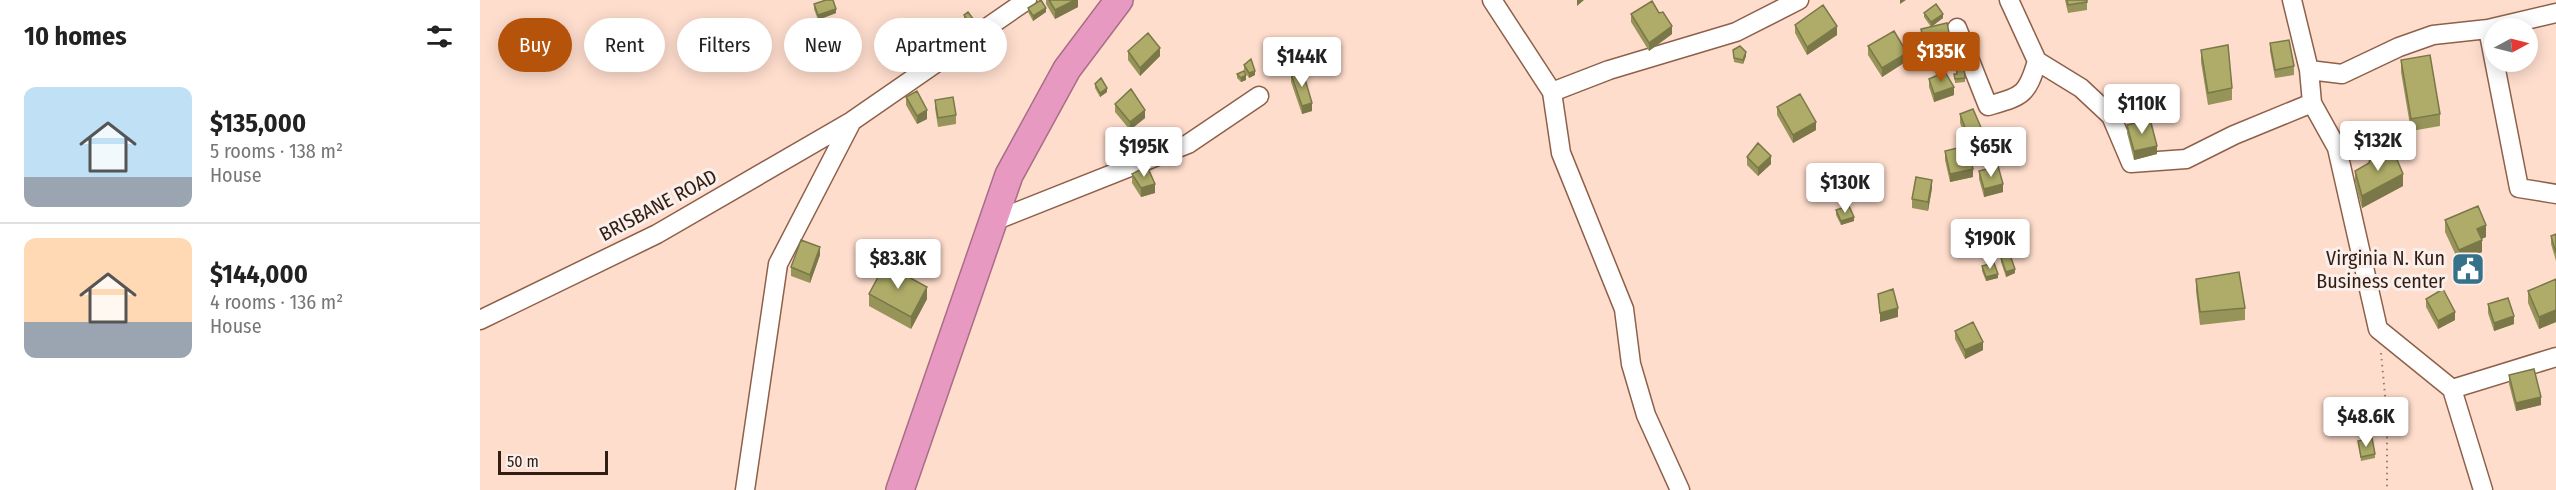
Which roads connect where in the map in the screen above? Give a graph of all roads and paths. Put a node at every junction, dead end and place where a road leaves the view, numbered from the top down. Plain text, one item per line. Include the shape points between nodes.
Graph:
1 (1027, 0) edge
2 (1119, 0) edge
3 (1492, 0) edge
4 (1799, 0) edge
5 (2009, 0) edge
6 (2292, 0) edge
7 (2556, 13) edge
8 (2535, 18) edge
9 (1957, 28) dead end
10 (2484, 29) edge
11 (2037, 61) junction
12 (2308, 70) junction
13 (2496, 72) edge
14 (1552, 92) junction
15 (1259, 96) dead end
16 (2312, 103) junction
17 (852, 121) junction
18 (2556, 194) edge
19 (994, 221) junction
20 (480, 320) edge
21 (2378, 329) junction
22 (2556, 357) edge
23 (2452, 389) junction
24 (745, 490) edge
25 (900, 490) edge
26 (1680, 490) edge
27 (2387, 490) edge
28 (2483, 490) edge

1 - 17 street, BRISBANE ROAD
2 - 19 highway via 1067,69 1009,175
3 - 14 street
4 - 14 street via 1736,32
5 - 11 street
6 - 12 street
7 - 8 street
9 - 11 street via 1988,106 2015,99 2031,84
10 - 12 street via 2433,35 2342,74
11 - 16 street via 2081,88 2111,116 2131,163 2186,159
12 - 16 street
13 - 18 street via 2519,188
14 - 26 street via 1562,153 1624,309 1631,364 1646,415
15 - 19 street via 1188,144
16 - 21 street via 2337,147
17 - 20 street, BRISBANE ROAD via 657,234
17 - 24 street via 778,264
19 - 25 highway
21 - 23 street
21 - 27 path via 2387,416
22 - 23 street
23 - 28 street

